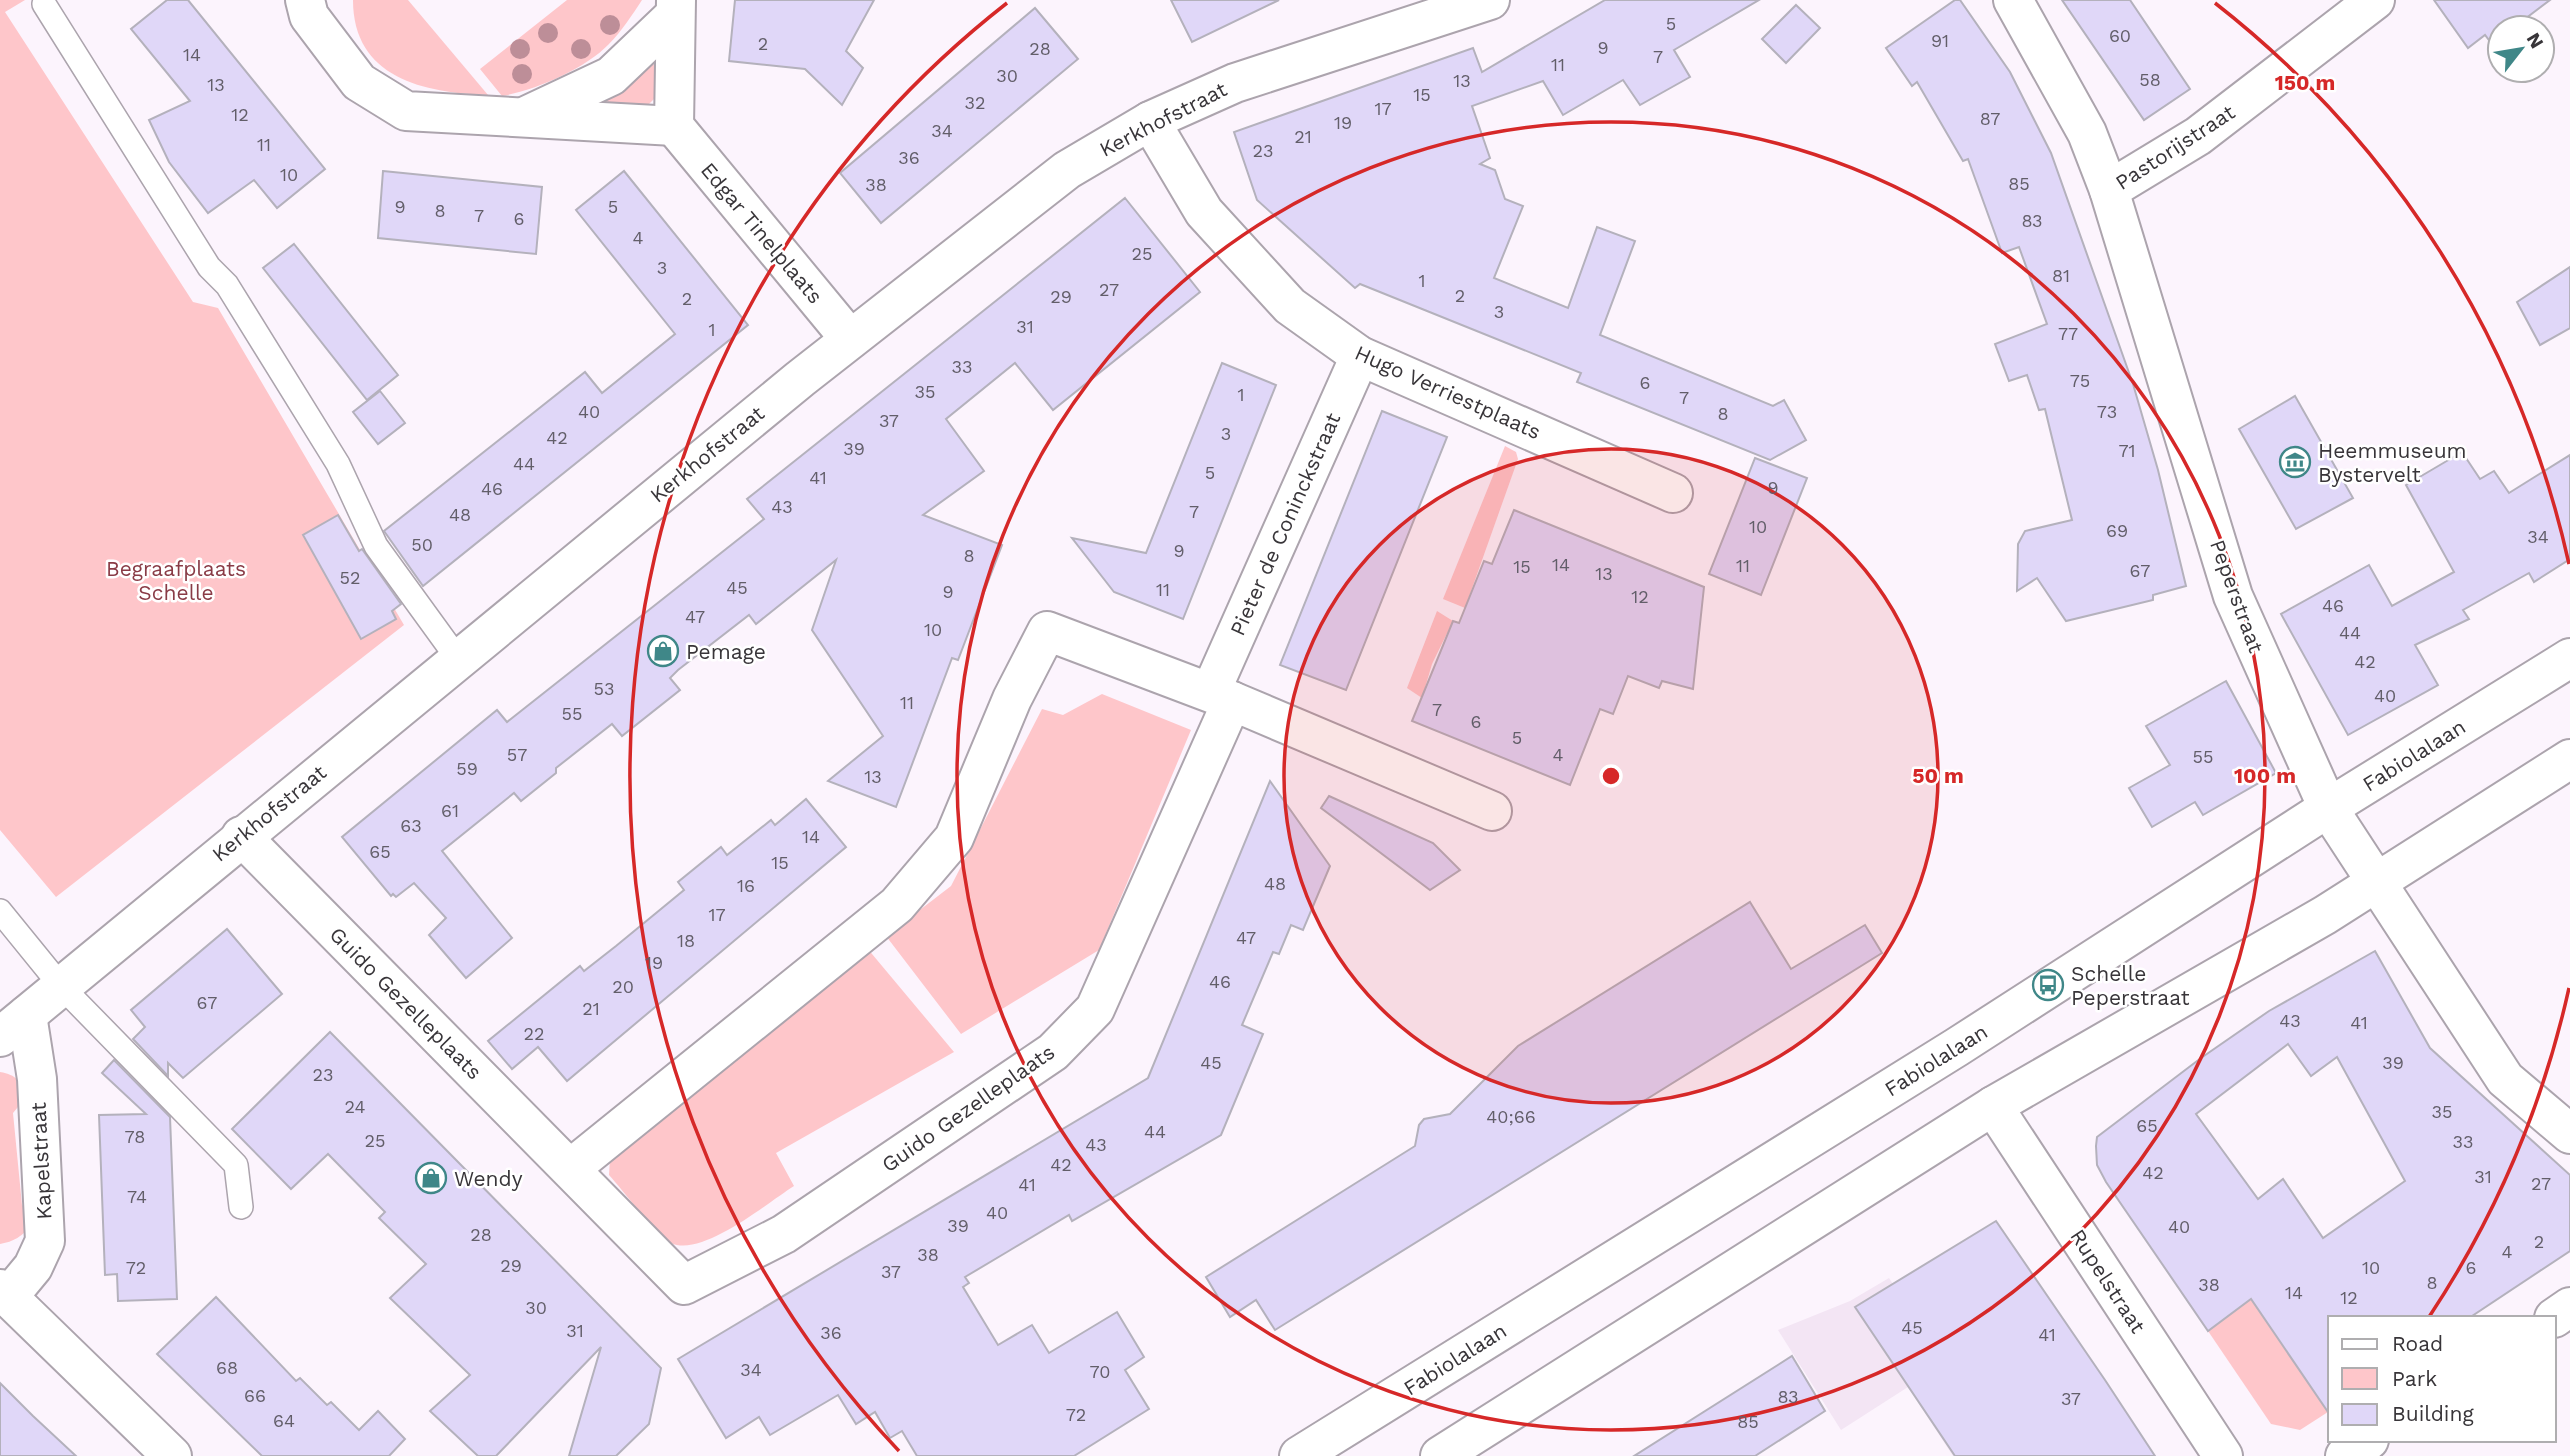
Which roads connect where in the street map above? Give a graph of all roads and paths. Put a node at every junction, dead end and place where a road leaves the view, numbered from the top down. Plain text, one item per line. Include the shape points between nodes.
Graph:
1 (305, 0) edge
2 (1490, 0) edge
3 (2013, 0) edge
4 (2375, 0) edge
5 (44, 4) dead end
6 (676, 7) edge
7 (524, 118) junction
8 (1150, 121) junction
9 (674, 126) junction
10 (2109, 190) junction
11 (850, 339) junction
12 (1360, 356) junction
13 (1673, 493) dead end
14 (2570, 658) edge
15 (458, 659) junction
16 (1221, 696) junction
17 (2570, 760) edge
18 (2328, 808) junction
19 (1492, 811) dead end
20 (241, 836) junction
21 (2375, 882) junction
22 (0, 911) edge
23 (61, 986) junction
24 (14, 1026) edge
25 (1993, 1106) junction
26 (2570, 1134) edge
27 (570, 1169) junction
28 (241, 1207) dead end
29 (4, 1292) edge
30 (2366, 1442) edge
31 (172, 1456) edge
32 (1299, 1456) edge
33 (1440, 1456) edge
34 (2223, 1456) edge
35 (2346, 1456) edge

1 - 7 street via 309,16 359,82 406,111
2 - 8 street, Kerkhofstraat via 1235,83
3 - 10 street, Peperstraat via 2087,133
4 - 10 street, Pastorijstraat via 2199,136
5 - 15 lane via 338,464 376,545
6 - 7 street via 611,76
6 - 9 street
7 - 9 street
8 - 11 street, Kerkhofstraat via 1067,170
8 - 12 street, Hugo Verriestplaats via 1205,212 1221,230 1290,306
9 - 11 street, Edgar Tinelplaats
10 - 18 street, Peperstraat via 2233,596
11 - 15 street, Kerkhofstraat
12 - 13 street, Hugo Verriestplaats
12 - 16 street, Pieter de Coninckstraat
14 - 18 street, Fabiolalaan
15 - 20 street, Kerkhofstraat
16 - 19 street
16 - 27 street via 1047,632 1012,699 954,838 897,905
16 - 27 street, Guido Gezelleplaats via 1095,1009 1053,1052 765,1246 684,1285
17 - 21 street
18 - 21 street, Peperstraat
18 - 32 street, Fabiolalaan via 1957,1047
20 - 23 street, Kerkhofstraat
20 - 27 street, Guido Gezelleplaats
21 - 25 street via 2326,915
21 - 26 street, Peperstraat via 2505,1079
22 - 23 lane
23 - 24 street, Kerkhofstraat
23 - 28 lane via 236,1165
24 - 29 street, Kapelstraat via 37,1079 45,1241 33,1267
25 - 33 street
25 - 34 street, Rupelstraat
29 - 31 street, Kapelstraat
30 - 35 street

